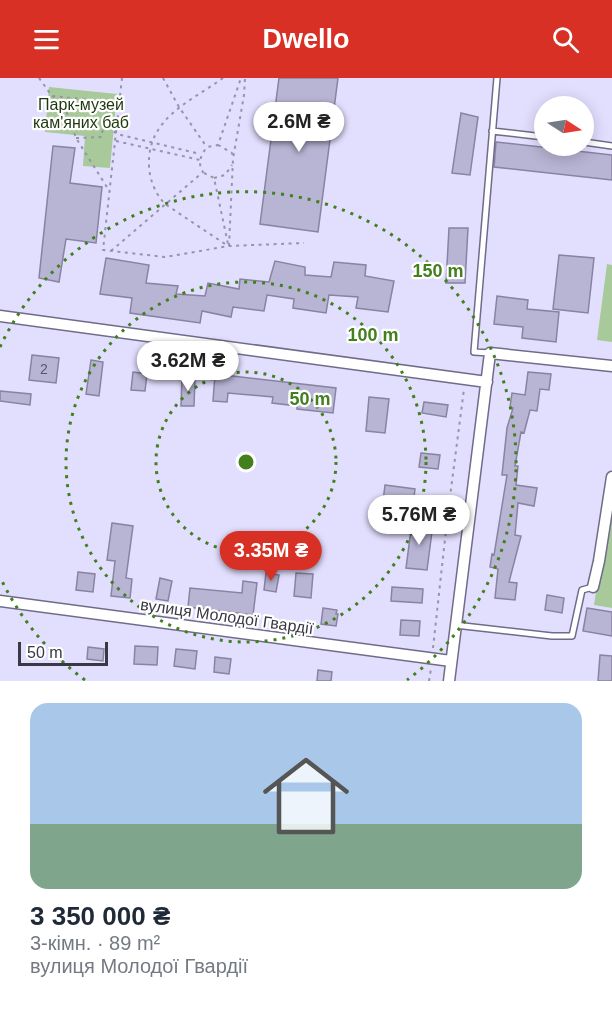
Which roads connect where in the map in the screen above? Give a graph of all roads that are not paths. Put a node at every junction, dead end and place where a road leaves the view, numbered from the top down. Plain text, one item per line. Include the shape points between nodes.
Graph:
1 (497, 78) edge
2 (492, 130) junction
3 (534, 136) edge
4 (594, 143) edge
5 (612, 146) edge
6 (0, 316) edge
7 (490, 353) junction
8 (612, 366) edge
9 (487, 382) junction
10 (612, 477) edge
11 (592, 587) joint
12 (0, 601) edge
13 (455, 625) junction
14 (451, 661) junction
15 (449, 681) edge

1 - 2 lane
2 - 3 lane
2 - 7 lane via 474,352
4 - 5 lane
6 - 9 street
7 - 8 street
7 - 9 street
9 - 13 street
10 - 11 street
11 - 13 lane via 582,590 572,636
12 - 14 street, вулиця Молодої Гвардії
13 - 14 street
14 - 15 street

